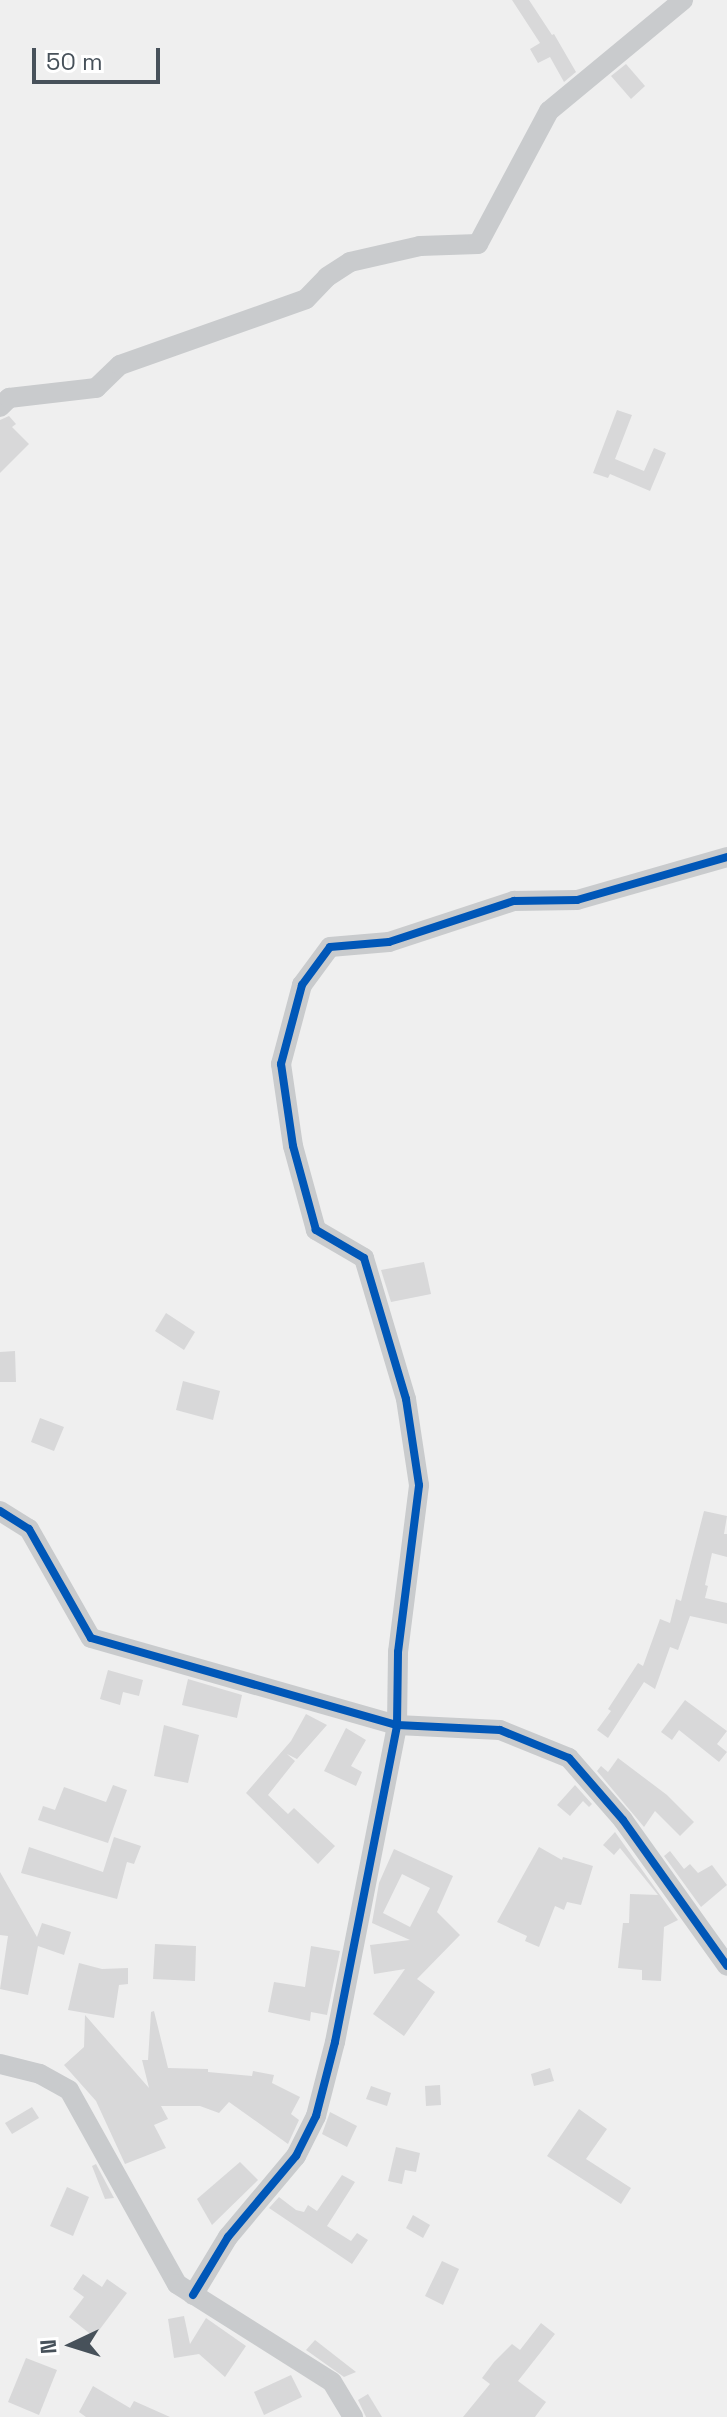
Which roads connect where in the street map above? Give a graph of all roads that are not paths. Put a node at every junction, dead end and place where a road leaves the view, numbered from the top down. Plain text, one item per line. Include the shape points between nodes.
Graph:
1 (683, 0) edge
2 (0, 407) edge
3 (727, 857) edge
4 (0, 1511) edge
5 (397, 1725) junction
6 (727, 1966) edge
7 (0, 2064) edge
8 (193, 2295) junction
9 (353, 2417) edge

1 - 2 street via 549,111 478,244 420,246 350,262 306,299 120,365 96,388 9,398
3 - 5 street via 577,900 514,901 389,942 330,947 302,985 281,1064 293,1146 316,1230 364,1258 406,1399 419,1485 398,1652
4 - 5 street via 29,1529 91,1638
5 - 6 street via 500,1730 569,1758 623,1820
5 - 8 street via 316,2116 296,2156 228,2237
7 - 8 street via 40,2074 69,2090 165,2268
8 - 9 street via 332,2382

